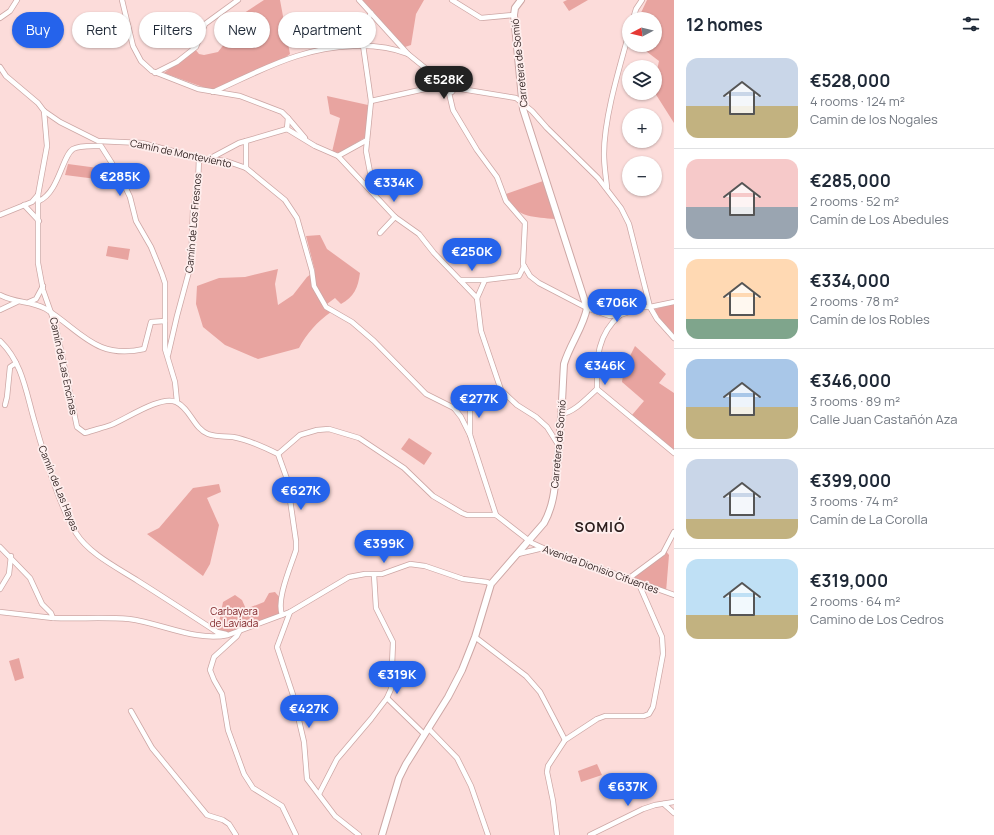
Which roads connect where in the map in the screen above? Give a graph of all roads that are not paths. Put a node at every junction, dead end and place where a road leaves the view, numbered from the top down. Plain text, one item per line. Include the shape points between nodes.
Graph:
1 (17, 0) edge
2 (122, 0) edge
3 (359, 0) edge
4 (452, 0) edge
5 (521, 0) edge
6 (642, 0) edge
7 (236, 1) edge
8 (370, 12) edge
9 (635, 12) edge
10 (514, 15) junction
11 (0, 18) edge
12 (376, 18) edge
13 (392, 36) junction
14 (344, 48) edge
15 (363, 48) edge
16 (376, 48) edge
17 (389, 48) junction
18 (624, 52) edge
19 (408, 54) junction
20 (0, 67) edge
21 (155, 73) junction
22 (443, 83) junction
23 (455, 88) junction
24 (213, 92) junction
25 (449, 93) junction
26 (371, 101) junction
27 (522, 102) junction
28 (44, 111) junction
29 (288, 118) junction
30 (287, 129) junction
31 (367, 140) junction
32 (246, 141) junction
33 (309, 142) junction
34 (338, 156) junction
35 (199, 158) junction
36 (209, 159) junction
37 (246, 168) junction
38 (607, 189) junction
39 (374, 193) junction
40 (38, 195) junction
41 (39, 201) junction
42 (24, 205) junction
43 (39, 208) junction
44 (0, 215) edge
45 (395, 217) junction
46 (39, 222) junction
47 (380, 233) dead end
48 (524, 266) junction
49 (529, 274) junction
50 (519, 276) junction
51 (460, 280) junction
52 (485, 280) junction
53 (42, 286) junction
54 (0, 295) edge
55 (477, 298) junction
56 (17, 302) junction
57 (29, 302) junction
58 (674, 302) edge
59 (650, 307) junction
60 (587, 308) junction
61 (0, 310) edge
62 (602, 313) junction
63 (54, 315) junction
64 (620, 315) junction
65 (165, 321) junction
66 (610, 324) junction
67 (674, 338) edge
68 (0, 341) edge
69 (168, 357) junction
70 (16, 362) junction
71 (597, 389) junction
72 (501, 390) junction
73 (177, 402) junction
74 (470, 403) junction
75 (5, 406) dead end
76 (454, 408) junction
77 (561, 414) junction
78 (470, 435) junction
79 (559, 446) junction
80 (674, 453) edge
81 (278, 454) junction
82 (496, 515) junction
83 (674, 532) edge
84 (529, 540) junction
85 (674, 544) edge
86 (667, 545) junction
87 (0, 547) edge
88 (543, 548) junction
89 (516, 554) junction
90 (11, 556) junction
91 (374, 575) junction
92 (628, 579) junction
93 (638, 582) junction
94 (491, 584) junction
95 (0, 589) edge
96 (674, 595) edge
97 (0, 612) edge
98 (290, 612) junction
99 (282, 615) junction
100 (53, 618) junction
101 (240, 630) junction
102 (228, 635) junction
103 (475, 637) junction
104 (387, 698) junction
105 (131, 711) dead end
106 (428, 728) junction
107 (424, 734) junction
108 (565, 740) junction
109 (319, 794) junction
110 (674, 802) edge
111 (664, 804) junction
112 (674, 813) edge
113 (236, 835) edge
114 (296, 835) edge
115 (359, 835) edge
116 (382, 835) edge
117 (488, 835) edge
118 (557, 835) edge
119 (590, 835) edge

1 - 11 street via 10,11
2 - 21 street via 133,46 141,61
3 - 8 street
4 - 10 street via 480,18
5 - 10 street, Carretera de Somió via 515,8
6 - 9 street
7 - 21 street via 205,24 196,47 177,62
10 - 27 street, Carretera de Somió
12 - 13 street
13 - 17 street
13 - 19 street
14 - 24 street via 324,49 296,56
15 - 26 street
16 - 17 street
17 - 19 street
18 - 38 street via 615,85 604,154
19 - 22 street
20 - 28 street, Camín de Monteviento via 6,76
21 - 24 street
22 - 23 street via 452,82
22 - 25 street via 444,90
22 - 26 street
23 - 25 street
23 - 27 street via 512,96
24 - 29 street via 240,96 282,112
25 - 48 street via 453,110 497,177 506,201 524,222
26 - 31 street
27 - 38 street
27 - 60 street, Carretera de Somió
28 - 35 street, Camín de Monteviento via 98,141 142,143
28 - 40 street, Camín de Las Encinas via 47,146
29 - 30 street
29 - 33 street
30 - 32 street
30 - 33 street
31 - 34 street
31 - 39 street via 366,151
32 - 36 street
32 - 37 street
33 - 34 street
34 - 39 street
35 - 36 street, Camín de Monteviento
35 - 69 street, Camín de Los Fresnos via 198,184 193,209 191,264 176,316
36 - 37 street, Camín de Monteviento via 226,161
37 - 76 street, Camín de Monteviento via 285,200 297,218 314,286 326,308 352,322 426,394
38 - 59 street via 629,224
39 - 45 street
40 - 41 street, Camín de Las Encinas
40 - 42 street via 32,202
41 - 43 street, Camín de Las Encinas
41 - 65 street via 53,186 73,149 101,146 120,176 130,197 136,221 151,247 162,274 165,283
42 - 43 street
42 - 44 street
42 - 46 street via 34,213
43 - 46 street, Camín de Las Encinas
45 - 47 street
45 - 51 street via 420,234
46 - 53 street, Camín de Las Encinas via 38,263
48 - 49 street
48 - 50 street
49 - 50 street
49 - 60 street via 539,283
50 - 52 street
51 - 52 street
51 - 55 street
52 - 55 street
53 - 57 street via 36,299
53 - 63 street, Camín de Las Encinas
54 - 56 street
55 - 72 street via 481,331
56 - 57 street
56 - 61 street
57 - 63 street via 47,309
58 - 59 street
59 - 64 street
59 - 67 street
60 - 62 street
60 - 77 street, Carretera de Somió via 564,364
62 - 64 street via 610,316
62 - 66 street
63 - 65 street via 96,346 134,351 144,349 151,322
63 - 73 street, Camín de Las Encinas via 75,421 80,431 85,433 112,425 158,403
64 - 66 street
65 - 69 street via 165,349
66 - 71 street via 597,354
68 - 70 street, Camín de Las Hayas
69 - 73 street
70 - 75 street via 10,367
70 - 102 street, Camín de Las Hayas via 25,384 43,452 76,533 86,545 110,563 217,632
71 - 77 street via 565,414
71 - 80 street
72 - 74 street via 491,390
72 - 79 street via 547,427
73 - 81 street via 206,434 236,438
74 - 76 street
74 - 78 street
76 - 78 street
77 - 79 street, Carretera de Somió
78 - 82 street
79 - 84 street, Carretera de Somió via 549,513
81 - 82 street via 300,436 317,430 329,430 359,438 404,468 433,496 462,513
81 - 99 street via 287,479 296,541 296,550 281,599
82 - 84 street, Avenida Dionisio Cifuentes
83 - 86 street
84 - 88 street, Avenida Dionisio Cifuentes
84 - 89 street, Carretera de Somió
85 - 86 street
86 - 92 street via 660,557
87 - 90 street
88 - 89 street
88 - 92 street, Avenida Dionisio Cifuentes
89 - 94 street, Carretera de Somió
90 - 95 street via 9,574
90 - 100 street via 30,578 42,604
91 - 94 street via 416,564 463,579
91 - 98 street via 349,577
91 - 104 street via 376,608 393,642 391,689
92 - 93 street, Avenida Dionisio Cifuentes
93 - 96 street, Avenida Dionisio Cifuentes
93 - 108 street via 662,637 663,654 651,711 644,716 605,716
94 - 103 street, Carretera de Somió
97 - 100 street
98 - 99 street
98 - 109 street via 277,647 293,695 304,742 307,779
99 - 101 street
100 - 102 street via 128,619 203,636
101 - 102 street
101 - 114 street via 238,636 214,657 210,670 222,694 228,730 244,774 253,788 282,806
103 - 106 street, Carretera de Somió via 448,697
103 - 108 street via 536,686
104 - 107 street
104 - 109 street via 337,759
105 - 113 street via 152,748 207,815 223,820
106 - 107 street, Carretera de Somió
106 - 117 street via 457,758 468,779
107 - 116 street, Carretera de Somió via 399,778
108 - 118 street via 548,766 547,772
109 - 115 street via 338,820
110 - 111 street
111 - 112 street
111 - 119 street via 643,809

